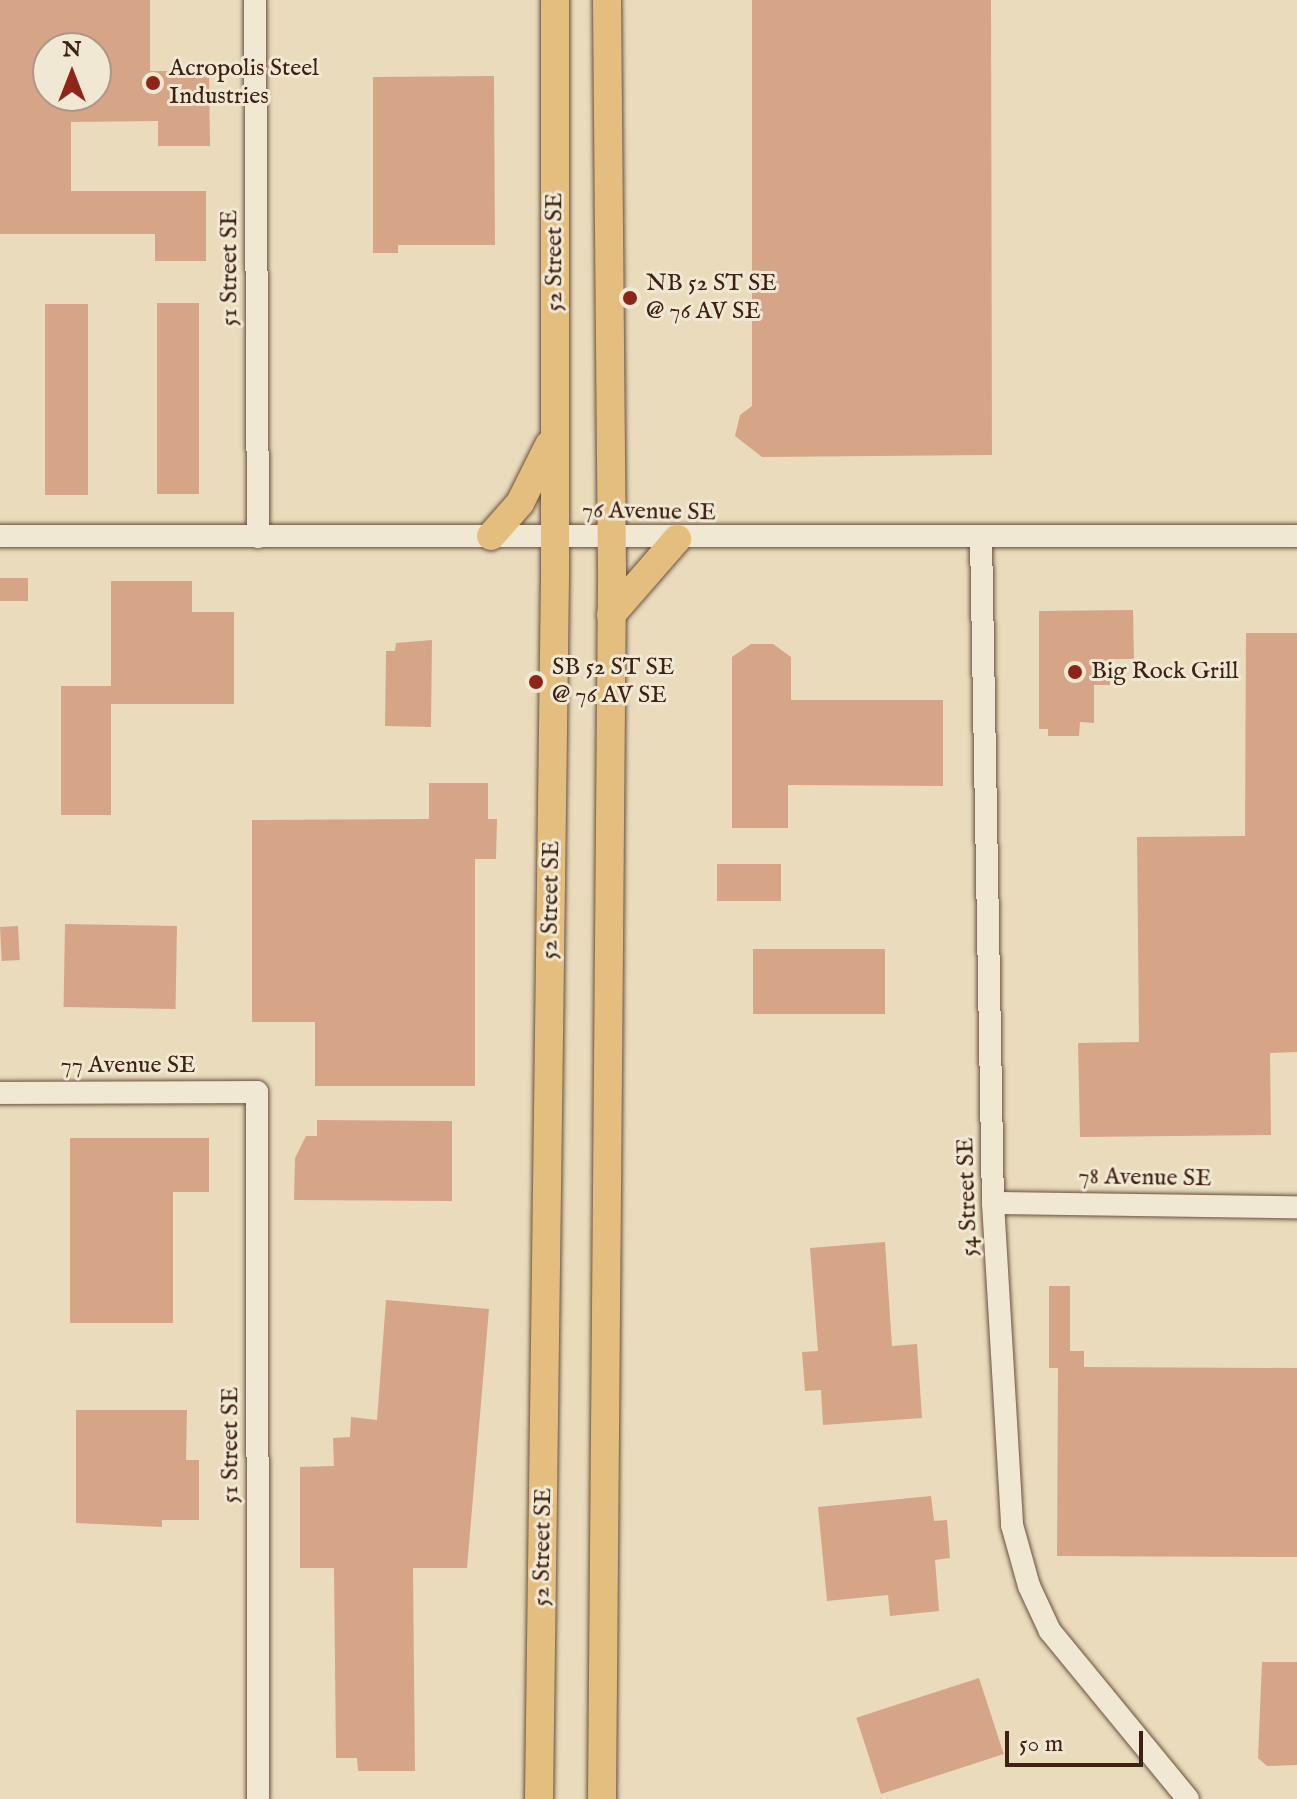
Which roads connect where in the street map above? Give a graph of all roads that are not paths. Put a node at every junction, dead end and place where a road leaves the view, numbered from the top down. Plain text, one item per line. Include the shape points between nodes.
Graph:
1 (255, 0) edge
2 (555, 0) edge
3 (607, 0) edge
4 (555, 430) junction
5 (0, 536) edge
6 (491, 536) junction
7 (1297, 536) edge
8 (258, 537) junction
9 (555, 537) junction
10 (611, 537) junction
11 (981, 537) junction
12 (677, 539) junction
13 (611, 615) junction
14 (257, 1092) joint
15 (0, 1093) edge
16 (993, 1203) junction
17 (1297, 1207) edge
18 (258, 1799) edge
19 (539, 1799) edge
20 (602, 1799) edge
21 (1188, 1799) edge

1 - 8 street, 51 Street SE
2 - 4 main road, 52 Street SE
3 - 10 main road
4 - 6 main road via 534,481
4 - 9 main road, 52 Street SE
5 - 8 street, 76 Avenue SE
6 - 8 street, 76 Avenue SE
6 - 9 street, 76 Avenue SE
7 - 11 street, 76 Avenue SE
9 - 10 street, 76 Avenue SE
9 - 19 main road, 52 Street SE
10 - 12 street, 76 Avenue SE
10 - 13 main road
11 - 12 street, 76 Avenue SE
11 - 16 street, 54 Street SE
12 - 13 main road
13 - 20 main road
14 - 15 street, 77 Avenue SE
14 - 18 street, 51 Street SE
16 - 17 street, 78 Avenue SE
16 - 21 street, 54 Street SE via 1012,1525 1029,1586 1050,1631

